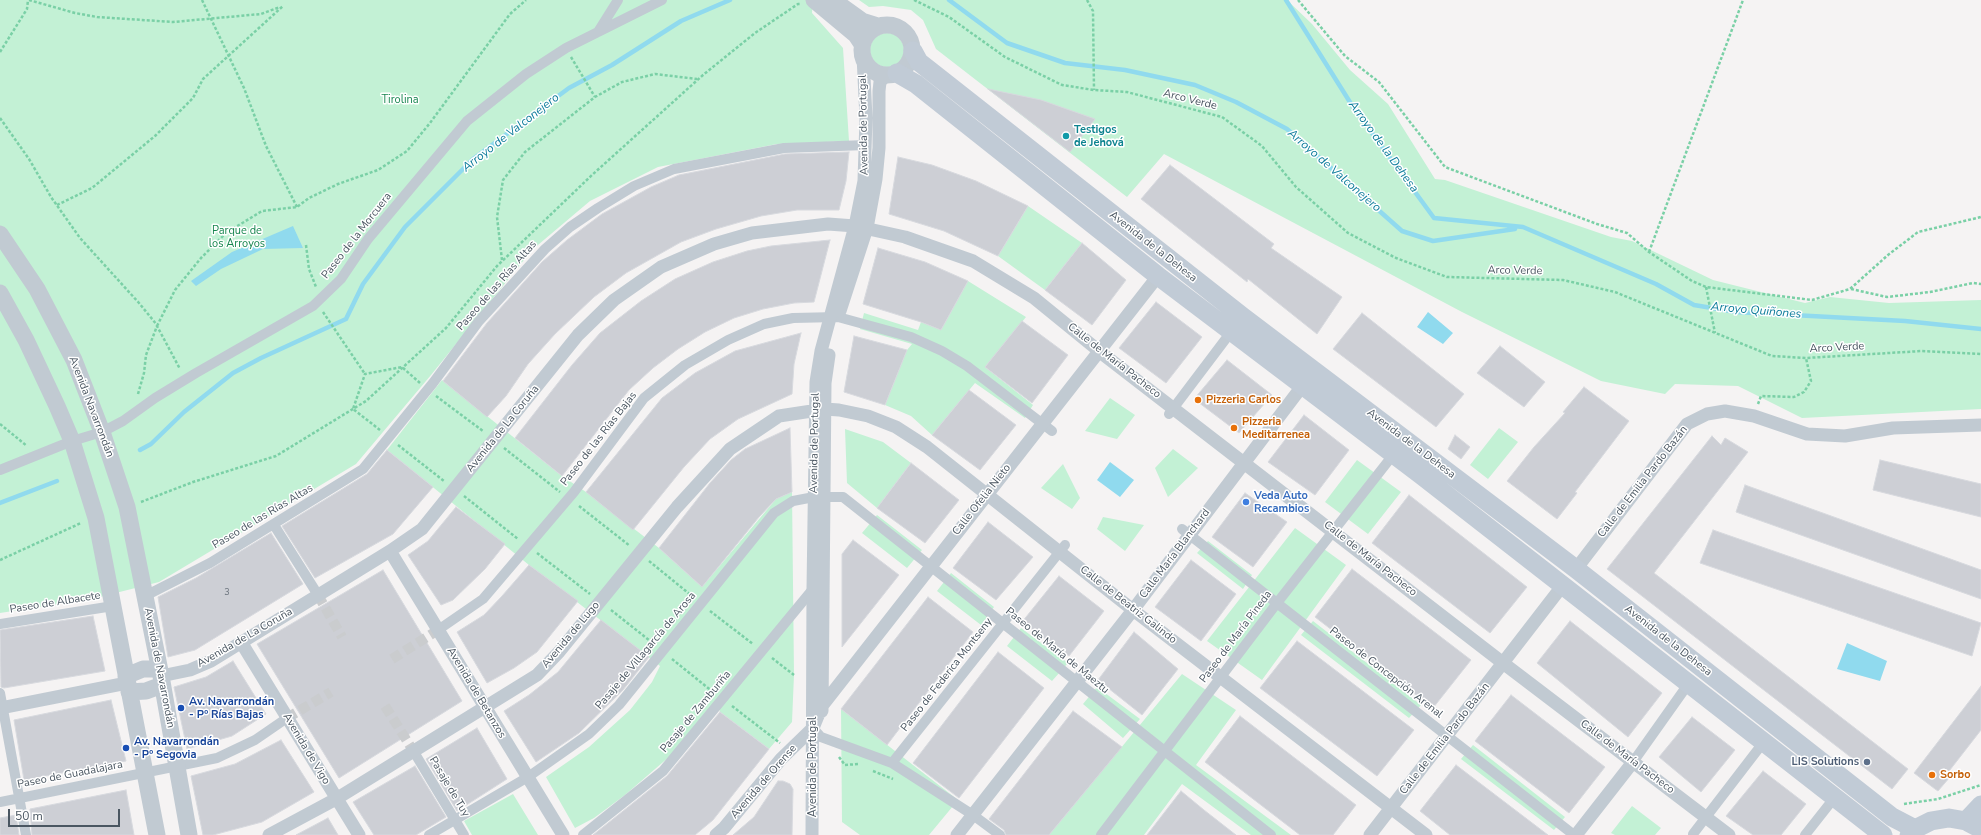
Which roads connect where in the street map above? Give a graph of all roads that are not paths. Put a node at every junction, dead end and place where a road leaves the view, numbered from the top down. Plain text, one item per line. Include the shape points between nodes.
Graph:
1 (618, 0) edge
2 (662, 0) edge
3 (822, 1) edge
4 (878, 26) junction
5 (598, 32) junction
6 (863, 50) junction
7 (913, 51) junction
8 (891, 74) junction
9 (866, 145) junction
10 (861, 227) junction
11 (0, 234) edge
12 (1158, 276) junction
13 (0, 293) edge
14 (834, 316) junction
15 (1237, 324) junction
16 (1099, 350) junction
17 (1303, 385) junction
18 (820, 410) junction
19 (1171, 410) junction
20 (1042, 423) junction
21 (1981, 425) edge
22 (1052, 431) dead end
23 (102, 432) junction
24 (72, 441) junction
25 (1393, 455) junction
26 (1244, 462) junction
27 (0, 470) edge
28 (986, 495) junction
29 (819, 497) junction
30 (274, 525) junction
31 (1334, 531) junction
32 (1186, 532) junction
33 (1062, 549) junction
34 (390, 551) junction
35 (931, 567) junction
36 (1576, 569) junction
37 (1563, 585) junction
38 (813, 589) junction
39 (318, 595) junction
40 (145, 596) junction
41 (1277, 603) junction
42 (114, 606) junction
43 (1133, 610) junction
44 (0, 624) edge
45 (1003, 624) junction
46 (438, 630) junction
47 (241, 642) junction
48 (1504, 663) junction
49 (161, 676) junction
50 (1221, 677) junction
51 (1076, 682) junction
52 (1689, 683) junction
53 (127, 684) junction
54 (0, 693) edge
55 (822, 706) junction
56 (2, 708) edge
57 (485, 708) junction
58 (287, 718) junction
59 (1775, 726) junction
60 (817, 733) junction
61 (1447, 735) junction
62 (1764, 741) junction
63 (1163, 751) junction
64 (414, 752) junction
65 (1633, 762) junction
66 (892, 763) junction
67 (178, 766) junction
68 (144, 772) junction
69 (528, 777) junction
70 (18, 797) junction
71 (1835, 797) junction
72 (336, 799) junction
73 (0, 802) edge
74 (1981, 805) edge
75 (1391, 808) junction
76 (973, 815) junction
77 (1706, 817) junction
78 (455, 820) junction
79 (1974, 825) edge
80 (1912, 832) edge
81 (1693, 834) edge
82 (26, 835) edge
83 (156, 835) edge
84 (189, 835) edge
85 (269, 835) edge
86 (359, 835) edge
87 (429, 835) edge
88 (464, 835) edge
89 (563, 835) edge
90 (582, 835) edge
91 (716, 835) edge
92 (812, 835) edge
93 (821, 835) edge
94 (957, 835) edge
95 (1000, 835) edge
96 (1101, 835) edge
97 (1271, 835) edge
98 (1370, 835) edge
99 (1426, 835) edge
100 (1575, 835) edge
101 (1729, 835) edge
102 (1805, 835) edge
103 (1883, 835) edge

1 - 5 street
2 - 5 street, Paseo de la Morcuera
3 - 4 street, Avenida de la Dehesa
3 - 6 street, Avenida de la Dehesa via 856,35
4 - 6 street via 868,33
4 - 7 street, Avenida de la Dehesa via 895,25 902,29 912,43
5 - 23 street, Paseo de la Morcuera via 566,48 526,74 467,122 368,239 341,279 317,302 154,398 123,421
6 - 8 street, Avenida de la Dehesa via 871,69
6 - 9 street, Avenida de Portugal
7 - 8 street via 908,64
7 - 15 main road, Avenida de la Dehesa via 919,62
8 - 10 street, Avenida de Portugal via 880,82 876,179
8 - 12 main road, Avenida de la Dehesa via 916,84
9 - 10 street, Avenida de Portugal
9 - 30 street, Paseo de las Rías Altas via 784,148 674,169 634,186 598,208 570,227 545,249 484,316 363,469
10 - 14 street, Avenida de Portugal
10 - 16 street, Calle de María Pacheco via 905,237 973,261 1034,298
10 - 34 street, Avenida de La Coruña via 828,224 752,233 714,244 661,267 614,300 578,335 422,529
11 - 23 street, Avenida Navarrondán via 37,289 56,325 74,360
12 - 15 main road, Avenida de la Dehesa
12 - 16 street, Calle Ofelia Nieto
13 - 24 street via 41,371
14 - 18 street, Avenida de Portugal via 821,351 816,382
14 - 20 street, Paseo de las Rías Bajas via 911,337 942,351 967,366
14 - 46 street, Paseo de las Rías Bajas via 793,318 764,324 728,340 685,365 644,398 574,492 483,599
15 - 17 main road, Avenida de la Dehesa
15 - 19 street
15 - 36 main road, Avenida de la Dehesa
16 - 19 street, Calle de María Pacheco
16 - 20 street, Calle Ofelia Nieto
17 - 25 main road, Avenida de la Dehesa
17 - 26 street, Calle María Blanchard
18 - 28 street, Calle de Beatriz Galindo via 839,410 868,416 896,427 927,447
18 - 29 street, Avenida de Portugal
18 - 57 street, Avenida de Lugo via 779,416 730,448 677,507 559,652 537,675
19 - 26 street, Calle de María Pacheco
20 - 22 street, Paseo de las Rías Bajas
20 - 28 street, Calle Ofelia Nieto
21 - 36 street, Calle de Emilia Pardo Bazán via 1893,428 1845,436 1807,434 1754,416 1725,411 1708,414 1687,424
23 - 24 street, Paseo de la Morcuera
23 - 40 street, Avenida Navarrondán via 127,507
24 - 27 street, Paseo de la Morcuera
24 - 42 street via 96,518
25 - 31 street, Paseo de María Pineda
25 - 37 main road, Avenida de la Dehesa
26 - 31 street, Calle de María Pacheco
26 - 32 street, Calle María Blanchard
28 - 33 street, Calle de Beatriz Galindo
28 - 35 street, Calle Ofelia Nieto
29 - 35 street, Paseo de María de Maeztu via 843,497
29 - 38 street, Avenida de Portugal
29 - 55 street, Avenida de Portugal
29 - 69 street, Pasaje de Villagarcía de Arosa via 793,501 774,513 618,705 589,734
30 - 39 street
30 - 40 street, Paseo de las Rías Altas via 210,563
31 - 41 street, Paseo de María Pineda
31 - 48 street, Calle de María Pacheco
32 - 41 street, Paseo de Concepción Arenal
32 - 43 street, Calle María Blanchard
33 - 43 street, Calle de Beatriz Galindo
33 - 45 street, Paseo de Federica Montseny
34 - 39 street, Avenida de La Coruña
34 - 46 street, Avenida de Betanzos
35 - 45 street, Paseo de María de Maeztu
35 - 55 street, Calle Ofelia Nieto
36 - 59 main road, Avenida de la Dehesa
37 - 48 street, Calle de Emilia Pardo Bazán
37 - 52 main road, Avenida de la Dehesa
38 - 60 street, Avenida de Portugal
38 - 90 street, Pasaje de Zamburiña via 663,771
39 - 47 street, Avenida de La Coruña
40 - 49 street, Avenida de Navarrondán
41 - 50 street, Paseo de María Pineda
41 - 61 street, Paseo de Concepción Arenal
42 - 44 street, Paseo de Albacete
42 - 53 street
43 - 50 street, Calle de Beatriz Galindo
43 - 51 street, Calle María Blanchard
45 - 51 street, Paseo de María de Maeztu
45 - 66 street, Paseo de Federica Montseny
46 - 57 street, Avenida de Betanzos
47 - 49 street, Avenida de La Coruña via 211,661 190,670
47 - 58 street, Avenida de Vigo
48 - 61 street, Calle de Emilia Pardo Bazán
48 - 65 street, Calle de María Pacheco
49 - 53 street via 146,690
49 - 67 street, Avenida de Navarrondán
50 - 63 street, Paseo de María Pineda
50 - 75 street, Calle de Beatriz Galindo
51 - 63 street, Paseo de María de Maeztu
51 - 76 street, Calle María Blanchard
52 - 62 main road, Avenida de la Dehesa
52 - 65 street
53 - 56 street
53 - 68 street
54 - 56 street
55 - 60 street, Calle Ofelia Nieto
56 - 70 street
57 - 64 street, Avenida de Lugo
57 - 69 street, Avenida de Betanzos
58 - 67 street via 256,740 217,758
58 - 72 street, Avenida de Vigo
59 - 62 street
59 - 80 main road, Avenida de la Dehesa
60 - 66 street
60 - 91 street, Avenida de Orense via 790,750
60 - 92 street, Avenida de Portugal
60 - 93 street, Avenida de Portugal
61 - 75 street, Calle de Emilia Pardo Bazán
61 - 100 street, Paseo de Concepción Arenal
62 - 71 main road, Avenida de la Dehesa
62 - 77 street
63 - 96 street, Paseo de María Pineda
63 - 97 street, Paseo de María de Maeztu
64 - 72 street, Avenida de Lugo
64 - 78 street, Pasaje de Tuy
65 - 77 street, Calle de María Pacheco
65 - 100 street
66 - 76 street
67 - 68 street
67 - 84 street, Avenida de Navarrondán
68 - 70 street, Paseo de Guadalajara
68 - 83 street
69 - 78 street, Pasaje de Villagarcía de Arosa
69 - 89 street, Avenida de Betanzos
70 - 73 street, Paseo de Guadalajara
70 - 82 street
71 - 102 street
71 - 103 main road, Avenida de la Dehesa
72 - 85 street, Avenida de Lugo
72 - 86 street, Avenida de Vigo
74 - 79 main road
75 - 98 street, Calle de Emilia Pardo Bazán
75 - 99 street, Calle de Beatriz Galindo
76 - 94 street, Calle María Blanchard
76 - 95 street
77 - 81 street
77 - 101 street, Calle de María Pacheco
78 - 87 street, Pasaje de Villagarcía de Arosa
78 - 88 street, Pasaje de Tuy
79 - 80 main road via 1949,818 1931,821

